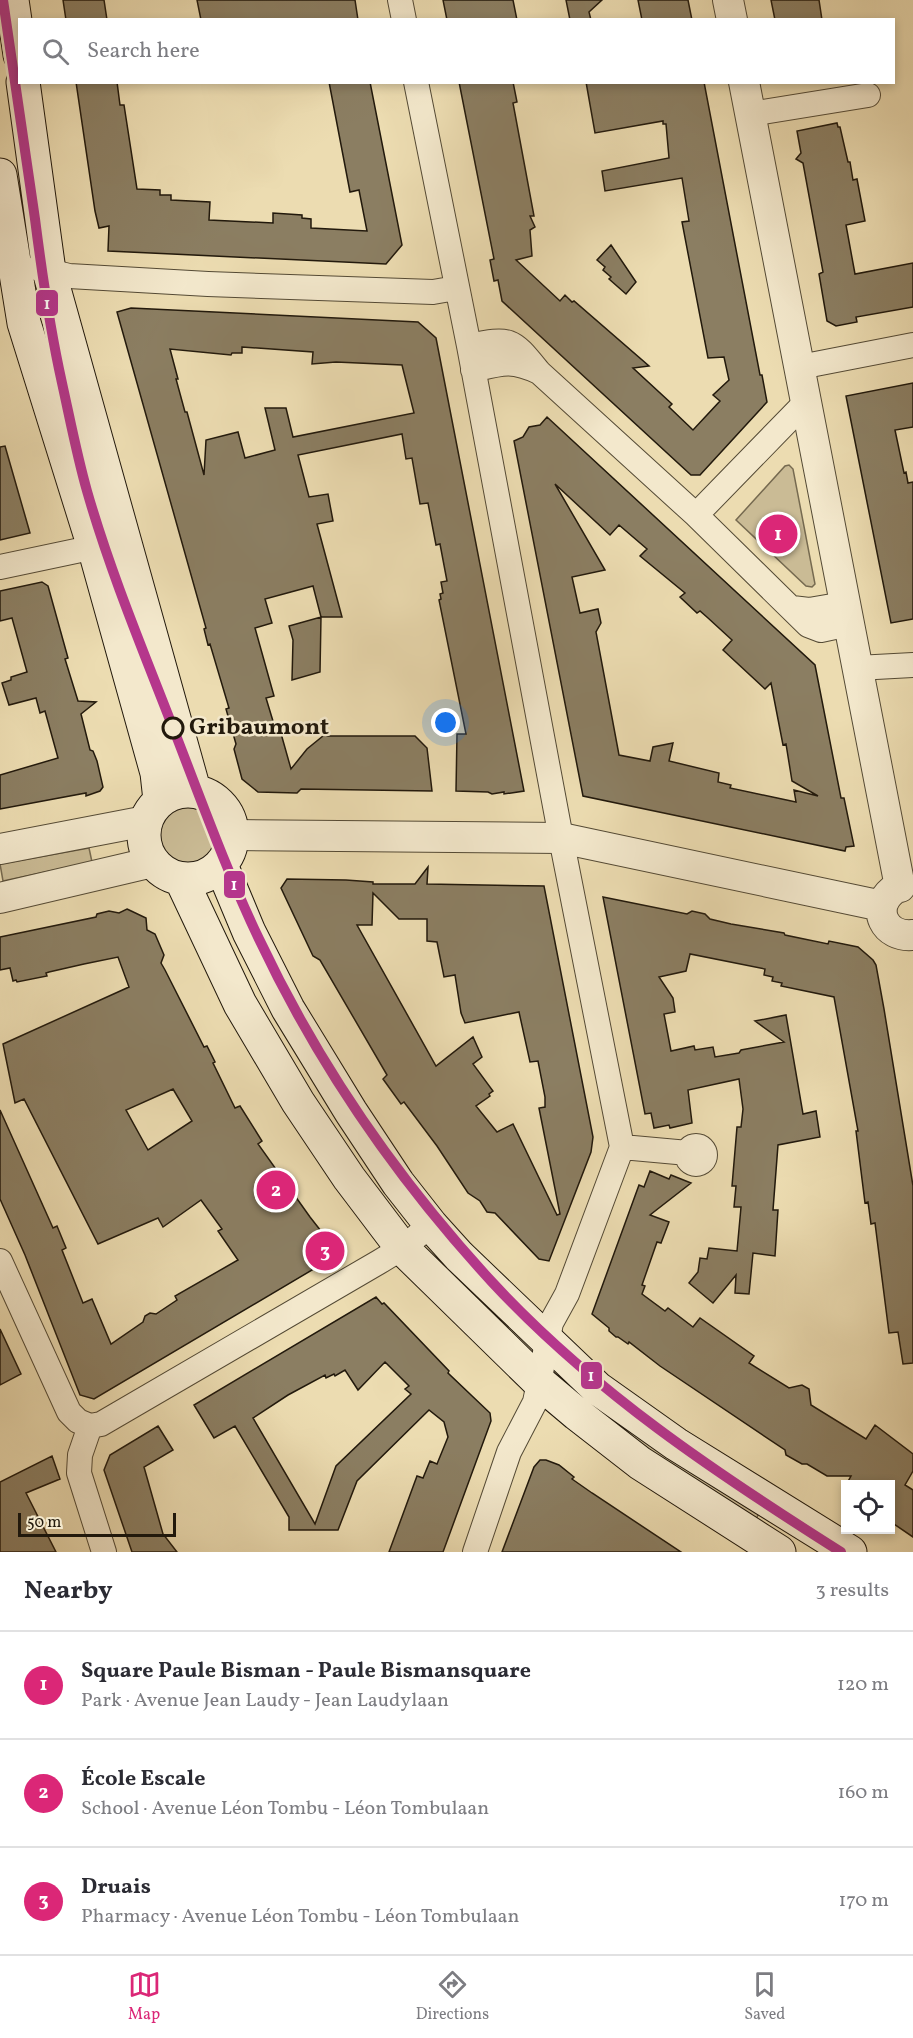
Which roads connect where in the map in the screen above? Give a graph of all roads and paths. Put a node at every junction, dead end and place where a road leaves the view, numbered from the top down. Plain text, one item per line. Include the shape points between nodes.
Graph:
1 (12, 0) edge
2 (400, 0) edge
3 (728, 0) edge
4 (404, 18) edge
5 (732, 18) edge
6 (18, 41) edge
7 (23, 84) edge
8 (416, 84) edge
9 (744, 84) edge
10 (868, 95) dead end
11 (750, 114) junction
12 (0, 175) edge
13 (7, 259) edge
14 (49, 271) junction
15 (456, 288) junction
16 (913, 345) edge
17 (469, 346) junction
18 (800, 367) junction
19 (473, 370) junction
20 (539, 372) junction
21 (806, 402) junction
22 (696, 515) junction
23 (109, 544) junction
24 (0, 567) edge
25 (846, 614) junction
26 (913, 665) edge
27 (857, 668) junction
28 (194, 790) junction
29 (153, 810) junction
30 (233, 835) junction
31 (561, 838) junction
32 (0, 849) edge
33 (153, 862) junction
34 (220, 865) junction
35 (181, 879) junction
36 (898, 894) edge
37 (0, 898) edge
38 (912, 939) edge
39 (622, 1148) junction
40 (688, 1153) dead end
41 (431, 1225) junction
42 (402, 1248) junction
43 (0, 1261) edge
44 (9, 1305) edge
45 (547, 1341) junction
46 (539, 1382) junction
47 (90, 1426) junction
48 (783, 1511) junction
49 (772, 1547) edge
50 (104, 1552) edge
51 (475, 1552) edge
52 (850, 1552) edge

1 - 6 main road
2 - 4 street
3 - 5 street
7 - 14 main road
8 - 15 street
9 - 11 street
10 - 11 street
11 - 18 street
12 - 13 main road
13 - 14 street
13 - 23 main road via 24,323
14 - 15 street via 69,276 208,284 433,292
14 - 23 main road
15 - 17 street
16 - 18 street
17 - 19 street
17 - 20 street via 491,341 518,346
18 - 21 street
19 - 20 street via 511,362
19 - 31 street
20 - 22 street
21 - 22 street
21 - 25 street
22 - 25 street via 792,608
23 - 24 street
23 - 28 main road
23 - 29 main road via 157,773
25 - 27 street
26 - 27 street
27 - 36 street
28 - 29 main road via 182,790
28 - 30 main road via 217,800 226,810
29 - 32 street
29 - 33 main road via 144,835
30 - 31 street
30 - 34 main road
31 - 36 street
31 - 39 street
33 - 35 main road
33 - 37 street
34 - 35 main road via 202,877
34 - 41 main road via 288,1009 398,1183
35 - 42 main road via 240,1004 292,1092
36 - 38 street via 884,921 888,928
39 - 40 street
39 - 45 street
41 - 42 street
41 - 45 main road
42 - 46 main road
42 - 47 street via 101,1424
43 - 44 street
44 - 47 street via 69,1412
45 - 46 street
45 - 48 main road via 597,1388 676,1444
46 - 49 main road via 640,1463
46 - 51 street via 535,1402 509,1452
47 - 50 street via 80,1455 79,1473
48 - 49 street
48 - 52 main road

